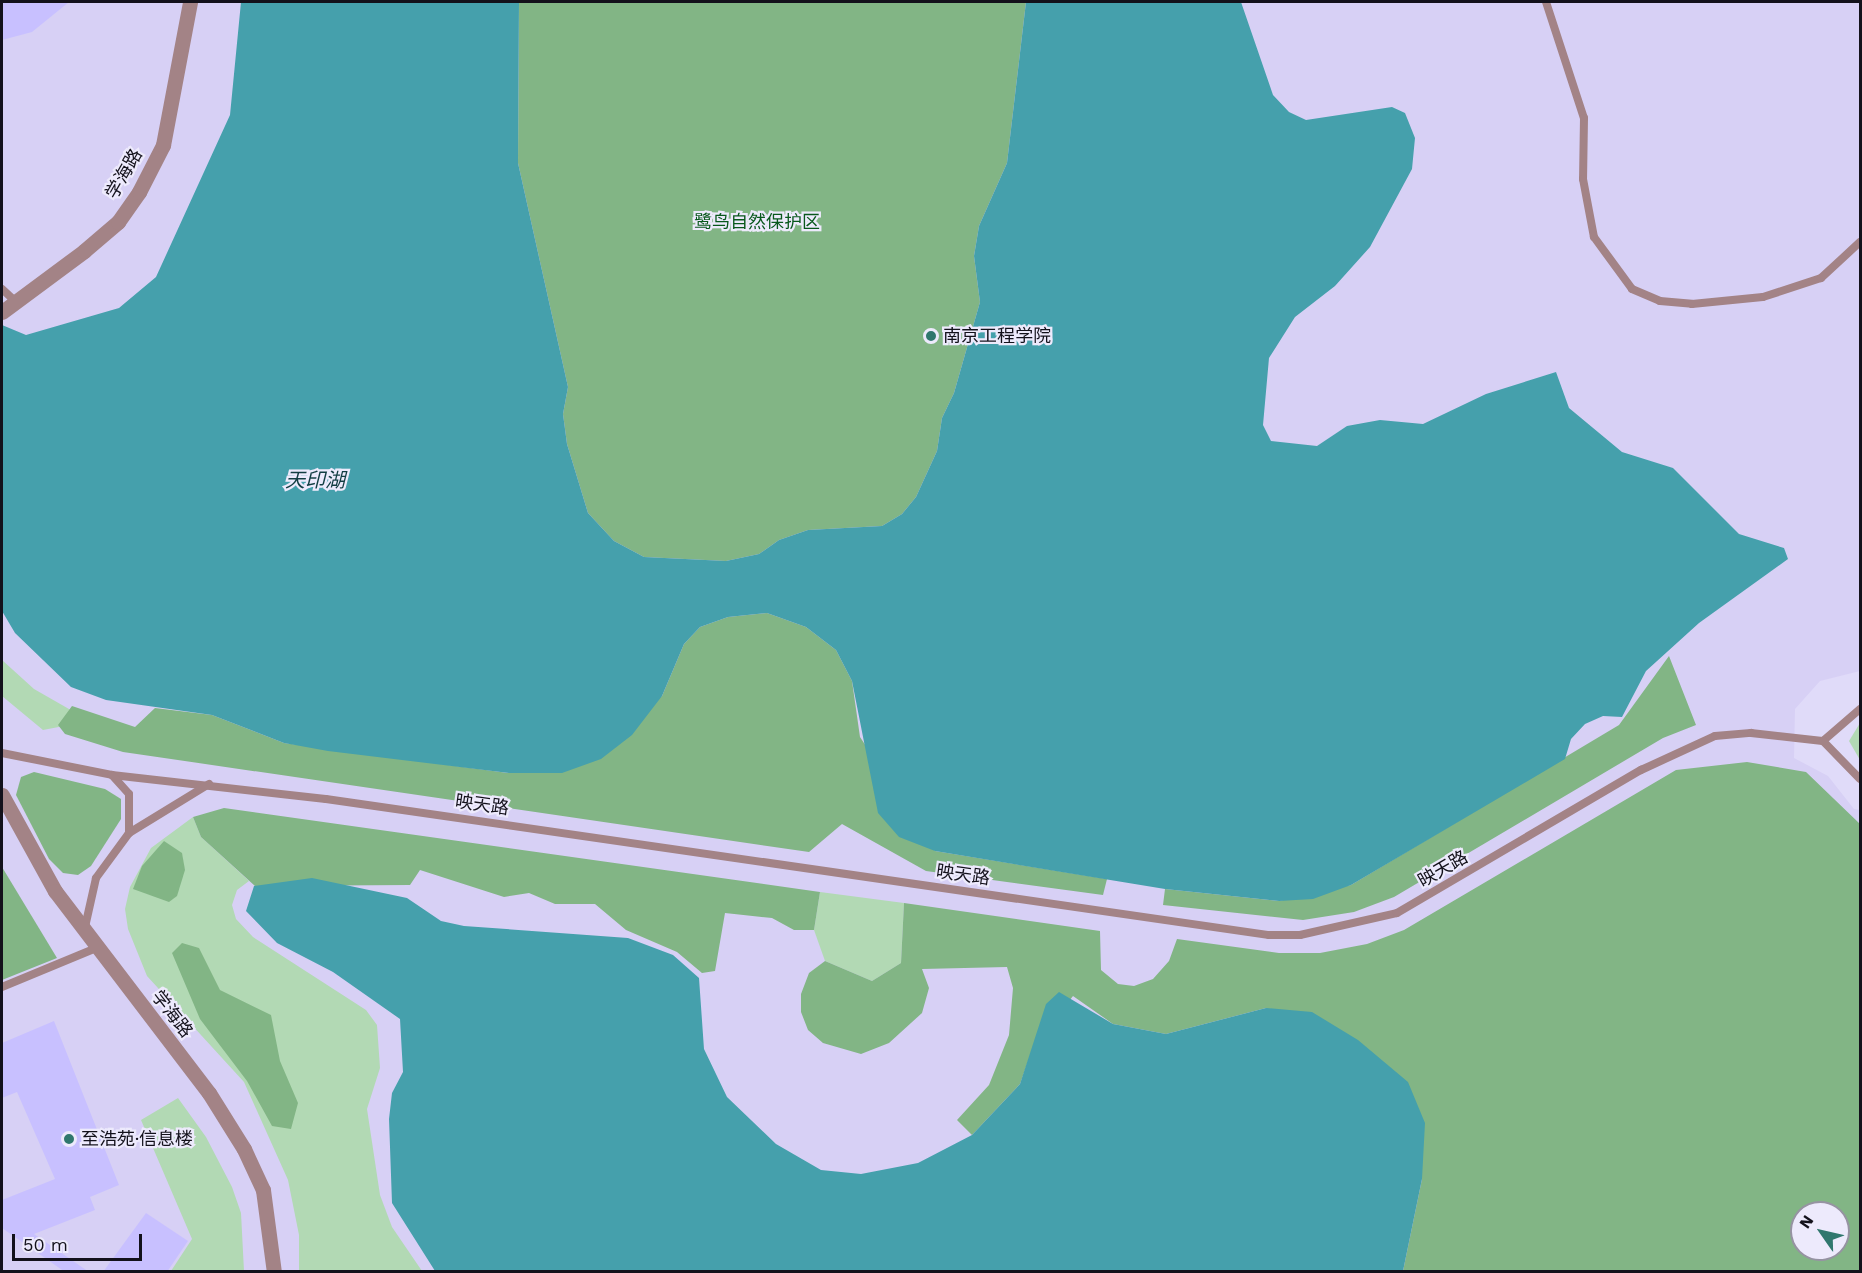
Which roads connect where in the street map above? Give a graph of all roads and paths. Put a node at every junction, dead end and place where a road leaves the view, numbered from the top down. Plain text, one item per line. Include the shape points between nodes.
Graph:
1 (190, 2) edge
2 (1545, 2) edge
3 (1860, 242) edge
4 (2, 289) edge
5 (15, 301) junction
6 (2, 312) edge
7 (1860, 709) edge
8 (1823, 741) junction
9 (2, 753) edge
10 (112, 775) junction
11 (1860, 779) edge
12 (209, 784) junction
13 (2, 795) edge
14 (129, 833) junction
15 (84, 934) junction
16 (96, 948) junction
17 (2, 987) edge
18 (274, 1272) edge

1 - 5 street, 学海路 via 162,145 140,192 118,222 84,252
2 - 3 lane via 1584,118 1583,179 1594,237 1619,277 1632,289 1645,297 1692,304 1763,297 1821,278
4 - 5 lane
5 - 6 street, 学海路
7 - 8 lane
8 - 11 lane
8 - 12 lane, 映天路 via 1751,733 1715,736 1641,770 1397,913 1354,926 1269,935
9 - 10 lane, 映天路
10 - 12 lane, 映天路
10 - 14 lane via 129,794 133,815
12 - 14 lane
13 - 15 street, 学海路 via 26,845
14 - 15 lane via 96,878 87,903
15 - 16 street, 学海路
16 - 17 lane
16 - 18 street, 学海路 via 209,1093 244,1149 263,1190

